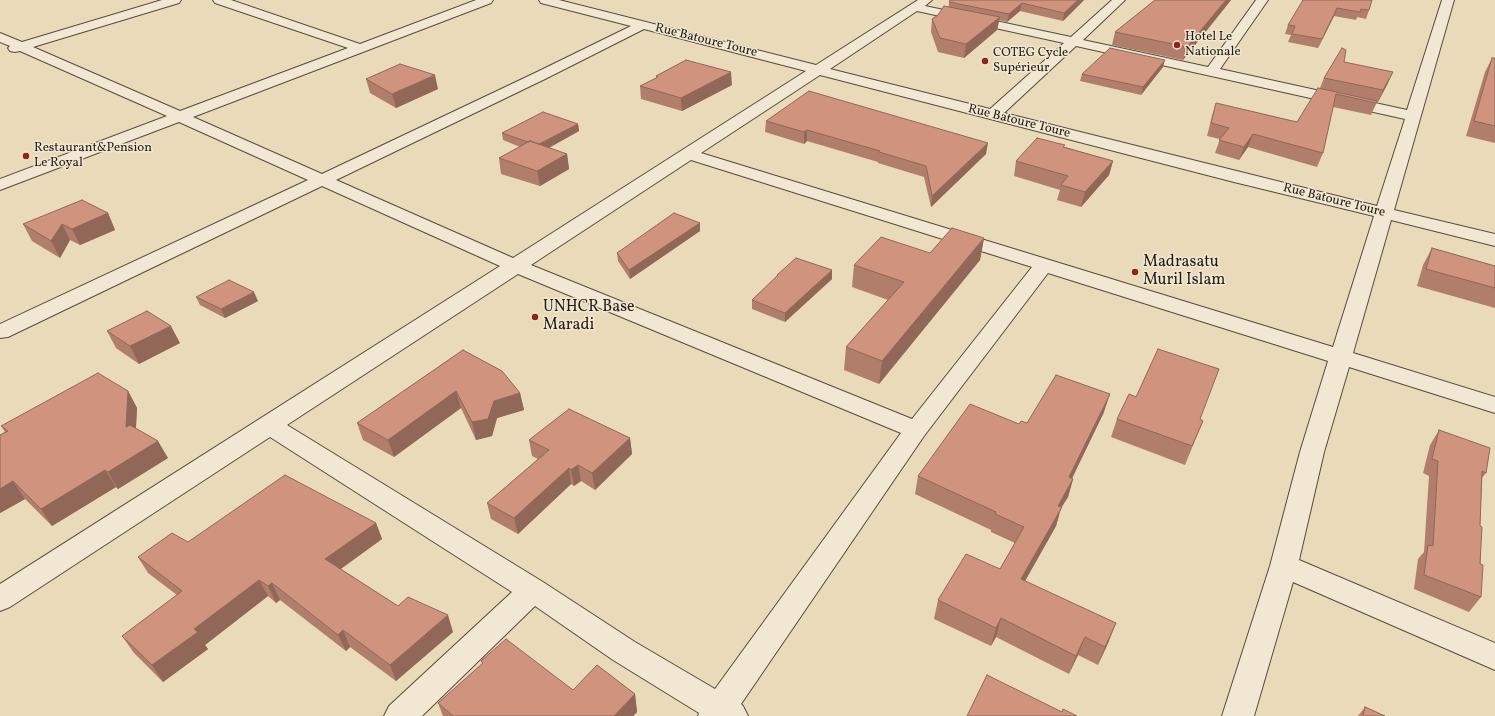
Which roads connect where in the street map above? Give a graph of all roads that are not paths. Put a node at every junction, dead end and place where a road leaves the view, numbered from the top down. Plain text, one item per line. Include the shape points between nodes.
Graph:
1 (175, 0) edge
2 (219, 0) edge
3 (487, 0) edge
4 (545, 0) edge
5 (1119, 0) edge
6 (1262, 0) edge
7 (1448, 0) edge
8 (921, 4) edge
9 (642, 25) junction
10 (0, 37) edge
11 (1072, 42) junction
12 (21, 46) junction
13 (360, 48) junction
14 (0, 53) edge
15 (818, 69) junction
16 (1212, 72) junction
17 (179, 116) junction
18 (993, 116) junction
19 (1414, 116) junction
20 (688, 154) junction
21 (322, 180) junction
22 (2, 183) edge
23 (1384, 213) junction
24 (1495, 240) edge
25 (1044, 265) junction
26 (516, 266) junction
27 (0, 332) edge
28 (1341, 357) junction
29 (1495, 405) edge
30 (269, 425) junction
31 (916, 430) junction
32 (1284, 566) junction
33 (533, 590) junction
34 (0, 599) edge
35 (1495, 656) edge
36 (722, 713) edge
37 (400, 716) edge
38 (1238, 716) edge

1 - 12 street
2 - 13 street
3 - 13 street
4 - 9 street, Rue Batoure Toure
5 - 11 street
6 - 16 street
7 - 19 street
8 - 11 street
8 - 15 street
9 - 15 street, Rue Batoure Toure
9 - 21 street
10 - 12 street
11 - 16 street
11 - 18 street
12 - 14 street
12 - 17 street
13 - 17 street
15 - 18 street, Rue Batoure Toure
15 - 20 street
16 - 19 street
17 - 21 street
17 - 22 street
18 - 23 street, Rue Batoure Toure
19 - 23 street
20 - 25 street
20 - 26 street
21 - 26 street
21 - 27 street
23 - 24 street, Rue Batoure Toure
23 - 28 street
25 - 28 street
25 - 31 street
26 - 30 street
26 - 31 street
28 - 29 street
28 - 32 street via 1312,452
30 - 33 street
30 - 34 street
31 - 36 street
32 - 35 street
32 - 38 street
33 - 36 street
33 - 37 street

